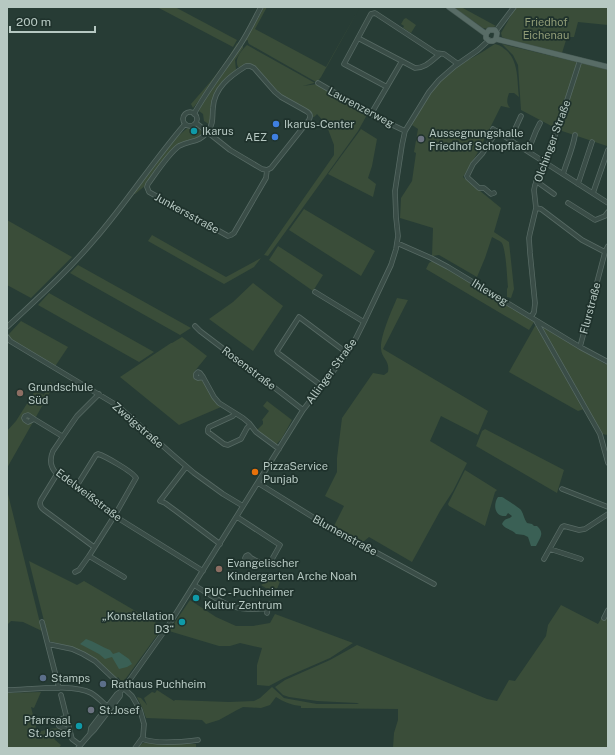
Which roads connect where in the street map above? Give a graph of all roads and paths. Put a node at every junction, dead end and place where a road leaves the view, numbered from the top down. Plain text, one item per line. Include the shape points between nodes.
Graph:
1 (261, 7) edge
2 (449, 7) edge
3 (514, 7) edge
4 (496, 31) junction
5 (486, 34) junction
6 (358, 38) junction
7 (496, 39) junction
8 (489, 40) junction
9 (440, 54) junction
10 (580, 60) junction
11 (402, 62) junction
12 (458, 64) junction
13 (608, 67) edge
14 (318, 83) dead end
15 (387, 87) junction
16 (194, 114) junction
17 (371, 114) junction
18 (520, 116) dead end
19 (196, 123) junction
20 (540, 123) dead end
21 (185, 124) junction
22 (405, 131) junction
23 (208, 132) junction
24 (575, 135) dead end
25 (510, 140) junction
26 (592, 142) dead end
27 (608, 150) edge
28 (528, 151) junction
29 (544, 162) junction
30 (267, 170) junction
31 (563, 174) junction
32 (536, 181) junction
33 (578, 184) junction
34 (494, 192) dead end
35 (593, 193) junction
36 (554, 194) dead end
37 (608, 202) edge
38 (568, 203) dead end
39 (536, 208) junction
40 (608, 212) edge
41 (398, 243) junction
42 (608, 246) edge
43 (605, 252) junction
44 (315, 292) dead end
45 (531, 317) junction
46 (536, 320) junction
47 (364, 322) junction
48 (195, 326) dead end
49 (7, 328) edge
50 (7, 338) edge
51 (580, 347) junction
52 (347, 353) junction
53 (608, 362) edge
54 (202, 377) dead end
55 (322, 386) junction
56 (99, 394) junction
57 (303, 410) junction
58 (234, 413) junction
59 (34, 419) dead end
60 (250, 425) junction
61 (62, 436) junction
62 (279, 449) junction
63 (608, 463) edge
64 (186, 467) junction
65 (57, 474) junction
66 (258, 483) junction
67 (76, 487) junction
68 (562, 489) dead end
69 (243, 506) junction
70 (608, 507) edge
71 (608, 514) edge
72 (114, 516) junction
73 (237, 517) junction
74 (220, 544) junction
75 (94, 547) junction
76 (550, 549) junction
77 (89, 556) junction
78 (251, 558) dead end
79 (544, 559) dead end
80 (581, 559) dead end
81 (203, 570) junction
82 (75, 572) dead end
83 (124, 577) dead end
84 (434, 584) dead end
85 (194, 585) junction
86 (268, 608) dead end
87 (608, 610) edge
88 (604, 618) dead end
89 (42, 622) dead end
90 (48, 644) junction
91 (59, 688) junction
92 (124, 688) junction
93 (7, 690) edge
94 (61, 695) dead end
95 (109, 708) junction
96 (66, 719) junction
97 (70, 731) junction
98 (142, 739) junction
99 (198, 740) dead end
100 (79, 746) edge
101 (135, 748) edge

1 - 16 street via 241,44
2 - 5 main road
3 - 4 street
4 - 5 main road via 489,30
4 - 7 main road
5 - 8 main road
6 - 9 street via 371,14 375,13
6 - 11 street
6 - 15 street via 344,64
7 - 8 main road
7 - 10 main road
8 - 12 street, Allinger Straße
9 - 11 street via 421,68
9 - 12 street
10 - 13 main road
10 - 29 street, Olchinger Straße
11 - 15 street
12 - 22 street, Allinger Straße via 433,86
14 - 17 street, Laurenzerweg
15 - 17 street
16 - 19 street via 197,118
16 - 21 street via 190,112 184,116
17 - 22 street, Laurenzerweg
18 - 25 street
19 - 21 street via 191,126
19 - 23 street
20 - 28 street
21 - 49 street via 94,240
22 - 41 street, Allinger Straße via 395,204
23 - 30 street via 236,154
23 - 30 street via 212,123 214,100 220,87 246,66 254,68 281,97 310,116
23 - 30 street, Junkersstraße via 173,152 147,186 149,192 231,235 266,178
24 - 31 street
25 - 28 street
25 - 34 street via 495,130 467,176 479,188 484,188 491,194
26 - 33 street
27 - 35 street
28 - 29 street
29 - 31 street
29 - 32 street, Olchinger Straße
31 - 33 street
32 - 36 street
32 - 39 street, Olchinger Straße
33 - 35 street
35 - 37 street
38 - 40 street via 595,220
39 - 43 street via 541,209 582,240
39 - 45 street, Olchinger Straße via 530,233 535,303
41 - 45 street, Ihleweg via 448,267
41 - 47 street, Allinger Straße via 391,265
42 - 43 street, Flurstraße
43 - 51 street, Flurstraße
44 - 47 street
45 - 46 street, Ihleweg
46 - 51 street, Ihleweg
46 - 63 street via 600,434
47 - 52 street, Allinger Straße
48 - 57 street, Rosenstraße
50 - 56 street, Zweigstraße
51 - 53 street, Ihleweg
52 - 55 street, Allinger Straße
52 - 55 street via 299,317 277,351
54 - 58 street via 217,400
55 - 57 street, Allinger Straße
56 - 61 street, Edelweißstraße
56 - 64 street, Zweigstraße via 122,408
57 - 62 street, Allinger Straße
58 - 60 street
58 - 60 street via 233,416 209,427 208,432 228,445 240,440
59 - 61 street
60 - 62 street
61 - 65 street, Edelweißstraße via 50,458
62 - 66 street, Allinger Straße
64 - 69 street, Zweigstraße
64 - 74 street via 160,501
65 - 67 street, Edelweißstraße
65 - 75 street via 40,506
66 - 69 street, Allinger Straße
66 - 84 street, Blumenstraße via 324,524
67 - 72 street, Edelweißstraße
67 - 72 street via 98,454 135,475 136,480
68 - 70 street
69 - 73 street, Allinger Straße
71 - 76 street via 585,529 562,526
72 - 75 street
72 - 81 street, Edelweißstraße
73 - 74 street, Allinger Straße
73 - 78 street via 280,545 270,561 262,564
74 - 81 street, Allinger Straße
75 - 77 street
76 - 79 street
76 - 80 street
77 - 82 street via 80,570
77 - 83 street
81 - 85 street, Allinger Straße
85 - 86 street via 233,607 251,610
85 - 92 street, Allinger Straße
87 - 88 street
89 - 90 street
90 - 91 street
90 - 92 street via 83,654 95,661
91 - 93 street
91 - 95 street via 86,691
92 - 95 street, Allinger Straße
92 - 98 street via 140,710 144,724
94 - 96 street
95 - 100 street, Allinger Straße
96 - 97 street
96 - 97 street via 60,719 58,723
97 - 100 street via 72,739
98 - 99 street via 149,742
98 - 101 street

